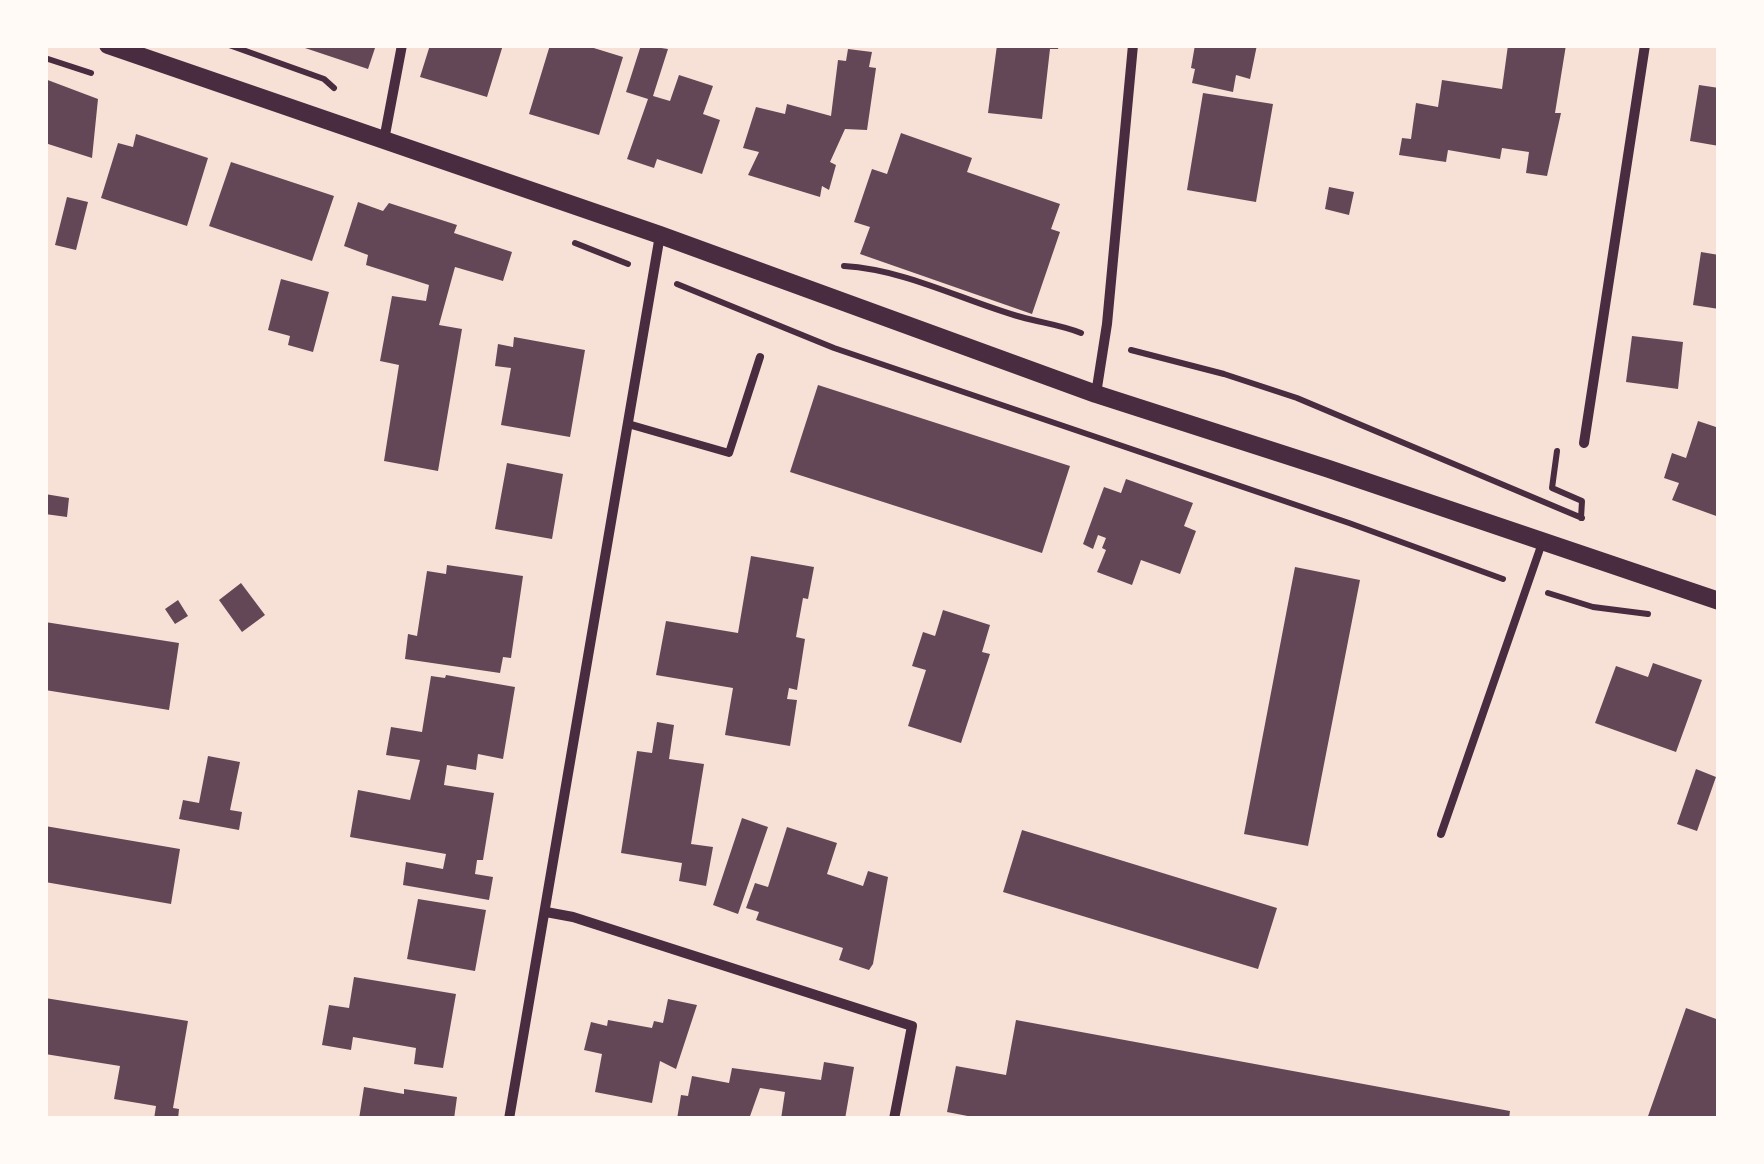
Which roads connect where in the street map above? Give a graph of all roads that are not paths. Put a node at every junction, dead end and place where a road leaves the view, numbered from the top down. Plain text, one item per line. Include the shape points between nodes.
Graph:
1 (109, 45) edge
2 (402, 45) edge
3 (1133, 45) edge
4 (1645, 45) edge
5 (384, 140) junction
6 (660, 235) junction
7 (760, 357) dead end
8 (1096, 394) junction
9 (628, 424) junction
10 (1584, 443) road end
11 (1542, 543) junction
12 (1719, 602) edge
13 (1441, 834) dead end
14 (546, 912) junction
15 (509, 1119) edge
16 (894, 1119) edge

1 - 5 street
2 - 5 street
3 - 8 street
4 - 10 street
5 - 6 street
6 - 8 street
6 - 9 street
7 - 9 lane via 729,453
8 - 11 street
9 - 14 street
11 - 12 street
11 - 13 lane
14 - 15 street
14 - 16 street via 912,1026

